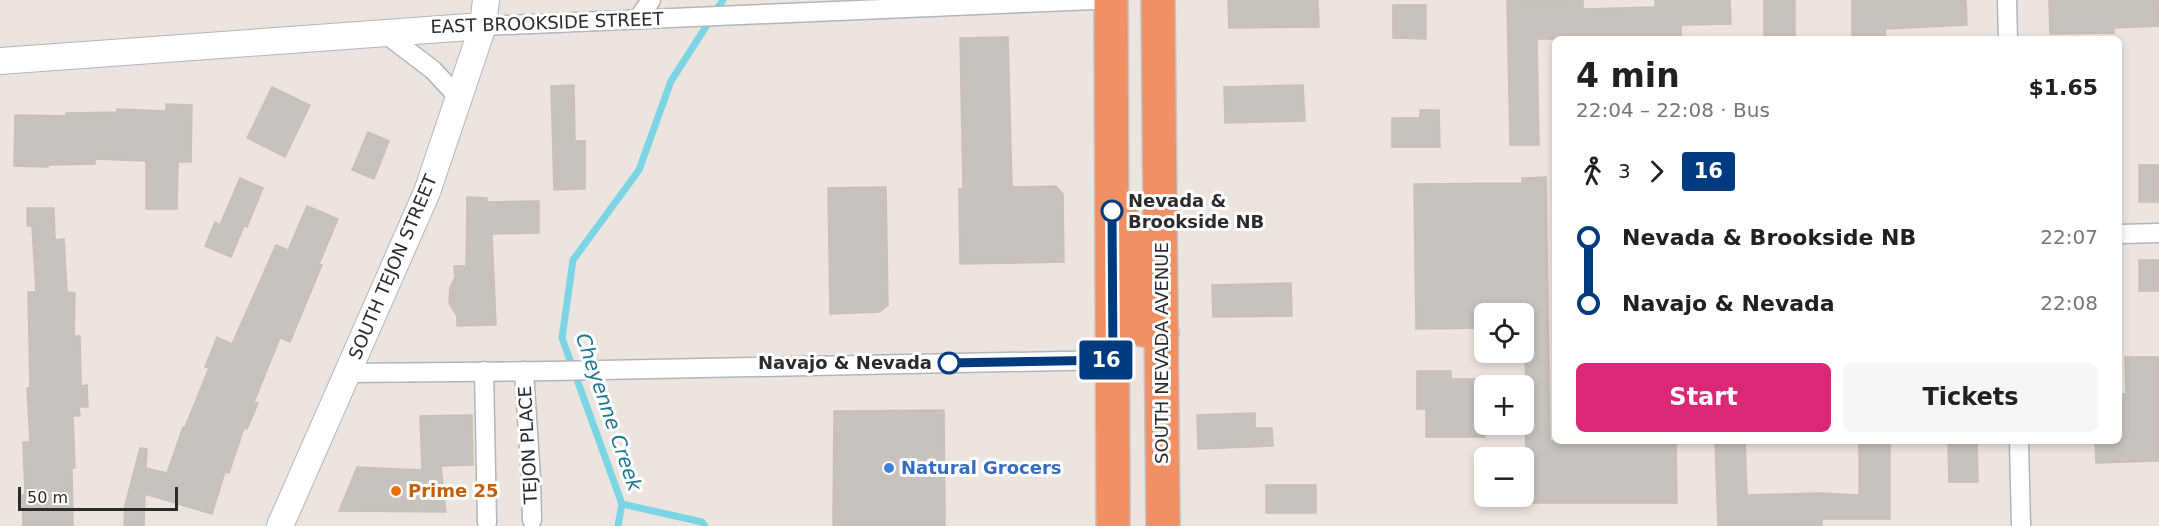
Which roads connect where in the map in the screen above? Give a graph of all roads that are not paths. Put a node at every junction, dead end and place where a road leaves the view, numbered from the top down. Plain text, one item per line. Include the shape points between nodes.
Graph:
1 (486, 0) edge
2 (651, 0) edge
3 (1094, 0) edge
4 (1111, 0) edge
5 (1158, 0) edge
6 (2007, 0) edge
7 (638, 19) junction
8 (483, 26) junction
9 (383, 32) junction
10 (2008, 36) edge
11 (0, 61) edge
12 (459, 98) junction
13 (1112, 207) junction
14 (2159, 233) edge
15 (2122, 234) edge
16 (1162, 333) junction
17 (1113, 360) junction
18 (484, 371) junction
19 (524, 371) junction
20 (348, 373) junction
21 (2019, 444) edge
22 (1163, 482) junction
23 (532, 520) dead end
24 (487, 522) dead end
25 (280, 526) edge
26 (1113, 526) edge
27 (1163, 526) edge
28 (2020, 526) edge

1 - 8 main road, SOUTH TEJON STREET
2 - 7 street
3 - 7 street, EAST BROOKSIDE STREET
4 - 13 highway
5 - 16 highway, SOUTH NEVADA AVENUE
6 - 10 street
7 - 8 street, EAST BROOKSIDE STREET
8 - 9 main road, EAST BROOKSIDE STREET
8 - 12 main road, SOUTH TEJON STREET
9 - 11 main road, EAST BROOKSIDE STREET
9 - 12 street via 433,70
12 - 20 main road, SOUTH TEJON STREET via 427,192
13 - 16 highway via 1136,236 1137,317 1143,330
13 - 17 highway
14 - 15 street
16 - 22 highway, SOUTH NEVADA AVENUE
17 - 19 street
17 - 22 highway via 1133,377 1141,395 1141,442
17 - 26 highway
18 - 19 street
18 - 20 street
18 - 24 street
19 - 23 street, TEJON PLACE
20 - 25 main road, SOUTH TEJON STREET
21 - 28 street
22 - 27 highway, SOUTH NEVADA AVENUE

